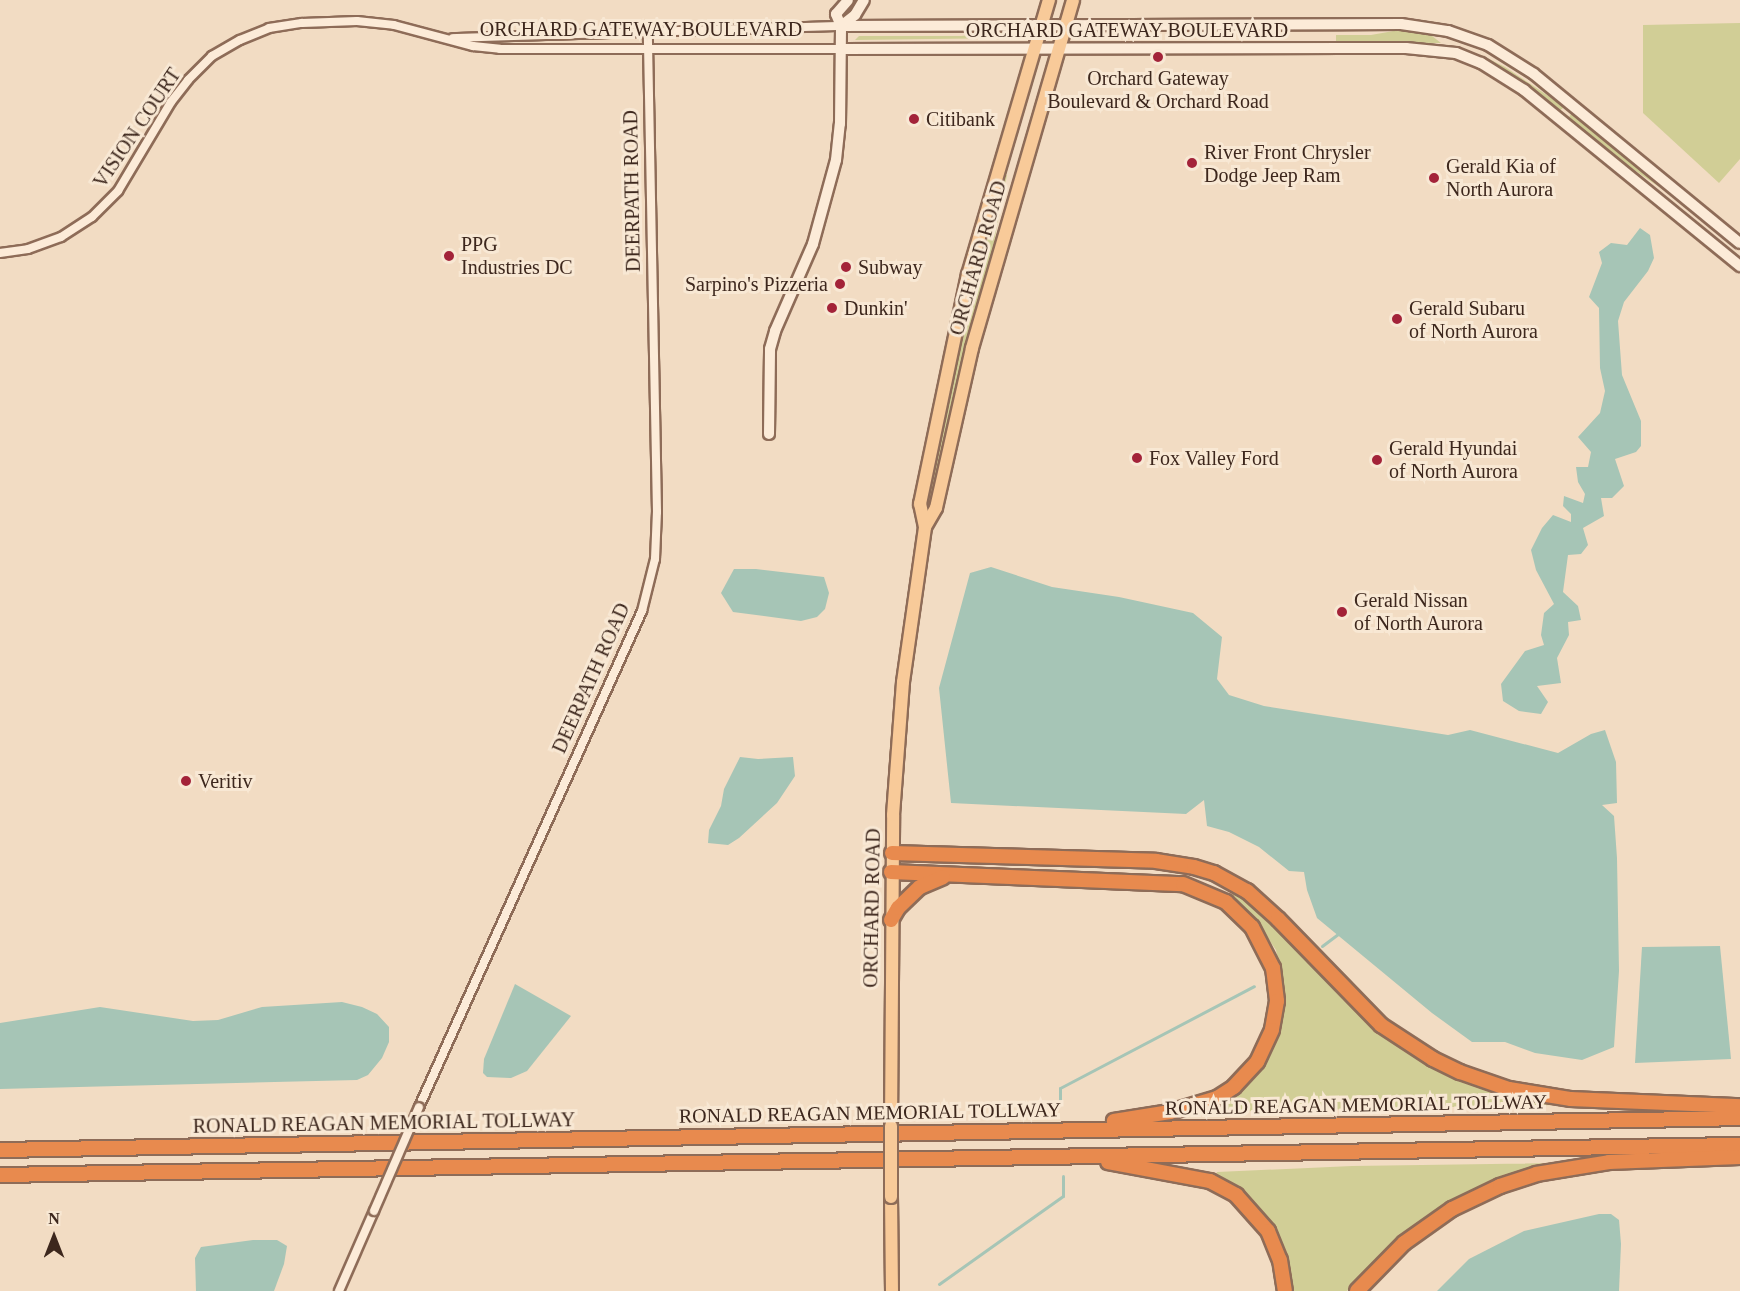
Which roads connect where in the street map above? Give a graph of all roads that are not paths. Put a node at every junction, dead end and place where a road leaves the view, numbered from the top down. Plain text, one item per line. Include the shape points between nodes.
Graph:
1 (848, 0) edge
2 (864, 0) edge
3 (1048, 0) edge
4 (1073, 0) edge
5 (302, 23) joint
6 (1041, 25) junction
7 (1066, 25) junction
8 (841, 26) junction
9 (648, 31) junction
10 (442, 38) junction
11 (648, 48) junction
12 (840, 49) junction
13 (1034, 49) junction
14 (1059, 49) junction
15 (1740, 243) edge
16 (0, 253) edge
17 (1740, 266) edge
18 (769, 434) dead end
19 (925, 527) junction
20 (892, 853) junction
21 (891, 872) junction
22 (950, 874) junction
23 (891, 920) junction
24 (1740, 1106) edge
25 (1740, 1118) edge
26 (1061, 1129) junction
27 (1740, 1145) edge
28 (0, 1150) edge
29 (1076, 1156) junction
30 (1740, 1157) edge
31 (0, 1175) edge
32 (339, 1291) edge
33 (892, 1291) edge
34 (1285, 1291) edge
35 (1357, 1291) edge

1 - 8 street via 836,14
2 - 8 street via 855,15
3 - 6 main road, ORCHARD ROAD
4 - 7 main road, ORCHARD ROAD
5 - 10 street, ORCHARD GATEWAY BOULEVARD via 357,21 394,25
5 - 16 street, VISION COURT via 269,28 212,56 176,95 118,191 92,217 61,237 28,249
6 - 7 street, ORCHARD GATEWAY BOULEVARD
6 - 8 street, ORCHARD GATEWAY BOULEVARD
6 - 13 main road, ORCHARD ROAD
7 - 14 main road, ORCHARD ROAD
7 - 15 street, ORCHARD GATEWAY BOULEVARD via 1401,24 1462,35 1488,45 1534,74
8 - 9 street, ORCHARD GATEWAY BOULEVARD
8 - 12 street
9 - 10 street, ORCHARD GATEWAY BOULEVARD
9 - 11 street, DEERPATH ROAD
10 - 11 street, ORCHARD GATEWAY BOULEVARD via 500,49
11 - 12 street, ORCHARD GATEWAY BOULEVARD
11 - 32 street, DEERPATH ROAD, bridge via 655,559 642,611
12 - 13 street, ORCHARD GATEWAY BOULEVARD
12 - 18 street via 836,160 813,244 770,349
13 - 14 street, ORCHARD GATEWAY BOULEVARD
13 - 19 main road, ORCHARD ROAD via 968,274 948,361 920,504
14 - 17 street, ORCHARD GATEWAY BOULEVARD via 1406,48 1456,54 1481,63 1524,90
14 - 19 main road, ORCHARD ROAD via 972,348 936,508
19 - 20 main road, ORCHARD ROAD via 903,682
20 - 21 main road, ORCHARD ROAD
20 - 24 highway via 1144,861 1194,867 1247,891 1381,1025 1432,1059 1460,1072 1509,1089 1570,1099
21 - 22 highway
21 - 23 main road, ORCHARD ROAD
22 - 23 highway via 920,887
22 - 26 highway via 1183,884 1207,892 1239,913 1268,955 1276,993 1272,1030 1257,1062 1234,1087 1197,1106
23 - 33 main road, ORCHARD ROAD, bridge
25 - 26 highway, RONALD REAGAN MEMORIAL TOLLWAY
26 - 28 highway, RONALD REAGAN MEMORIAL TOLLWAY
27 - 29 highway
29 - 31 highway
29 - 34 highway via 1190,1176 1226,1189 1247,1205 1268,1231 1280,1260
30 - 35 highway via 1609,1162 1536,1174 1500,1186 1452,1209 1404,1243

